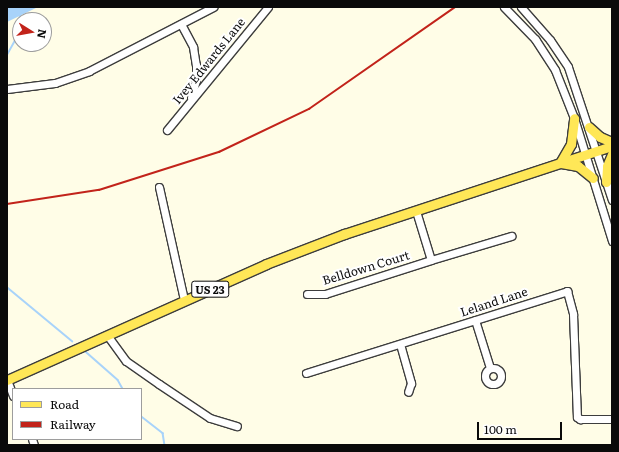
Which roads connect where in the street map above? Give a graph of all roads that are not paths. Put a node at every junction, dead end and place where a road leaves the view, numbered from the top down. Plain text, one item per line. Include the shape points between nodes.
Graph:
1 (213, 7) edge
2 (268, 7) edge
3 (504, 7) edge
4 (521, 7) edge
5 (180, 24) junction
6 (7, 89) edge
7 (190, 101) junction
8 (574, 118) junction
9 (589, 127) junction
10 (167, 130) dead end
11 (612, 142) edge
12 (612, 146) edge
13 (596, 151) junction
14 (585, 154) junction
15 (612, 154) edge
16 (560, 163) junction
17 (592, 178) junction
18 (606, 182) junction
19 (159, 187) dead end
20 (612, 200) edge
21 (416, 211) junction
22 (511, 236) dead end
23 (612, 242) edge
24 (431, 260) junction
25 (307, 294) dead end
26 (184, 300) junction
27 (474, 320) junction
28 (107, 335) junction
29 (400, 344) junction
30 (490, 368) dead end
31 (306, 373) dead end
32 (7, 380) edge
33 (408, 392) dead end
34 (12, 393) edge
35 (612, 419) edge
36 (238, 426) dead end

1 - 5 street
2 - 7 street, Ivey Edwards Lane
3 - 8 street via 528,30 546,55
4 - 9 street via 546,34 565,63
5 - 6 street via 78,76 41,86
5 - 7 street via 193,47 196,65 196,80
7 - 10 street, Ivey Edwards Lane
8 - 14 street
8 - 16 main road via 571,144
9 - 11 main road via 600,137
9 - 13 street
12 - 13 main road, US 23
13 - 14 main road, US 23
13 - 18 street
14 - 16 main road, US 23
14 - 17 street
15 - 18 main road via 607,166
16 - 17 main road via 578,166
16 - 21 main road, US 23
17 - 23 street
18 - 20 street
19 - 26 street
21 - 24 street
21 - 26 main road, US 23 via 344,234
22 - 24 street, Belldown Court
24 - 25 street, Belldown Court via 325,294
26 - 28 main road, US 23
27 - 29 street, Leland Lane
27 - 30 street
27 - 35 street, Leland Lane via 567,291 573,314 577,417 580,420
28 - 32 main road, US 23
28 - 36 street via 126,361 159,384 210,418
29 - 31 street, Leland Lane
29 - 33 street via 411,384
32 - 34 street

